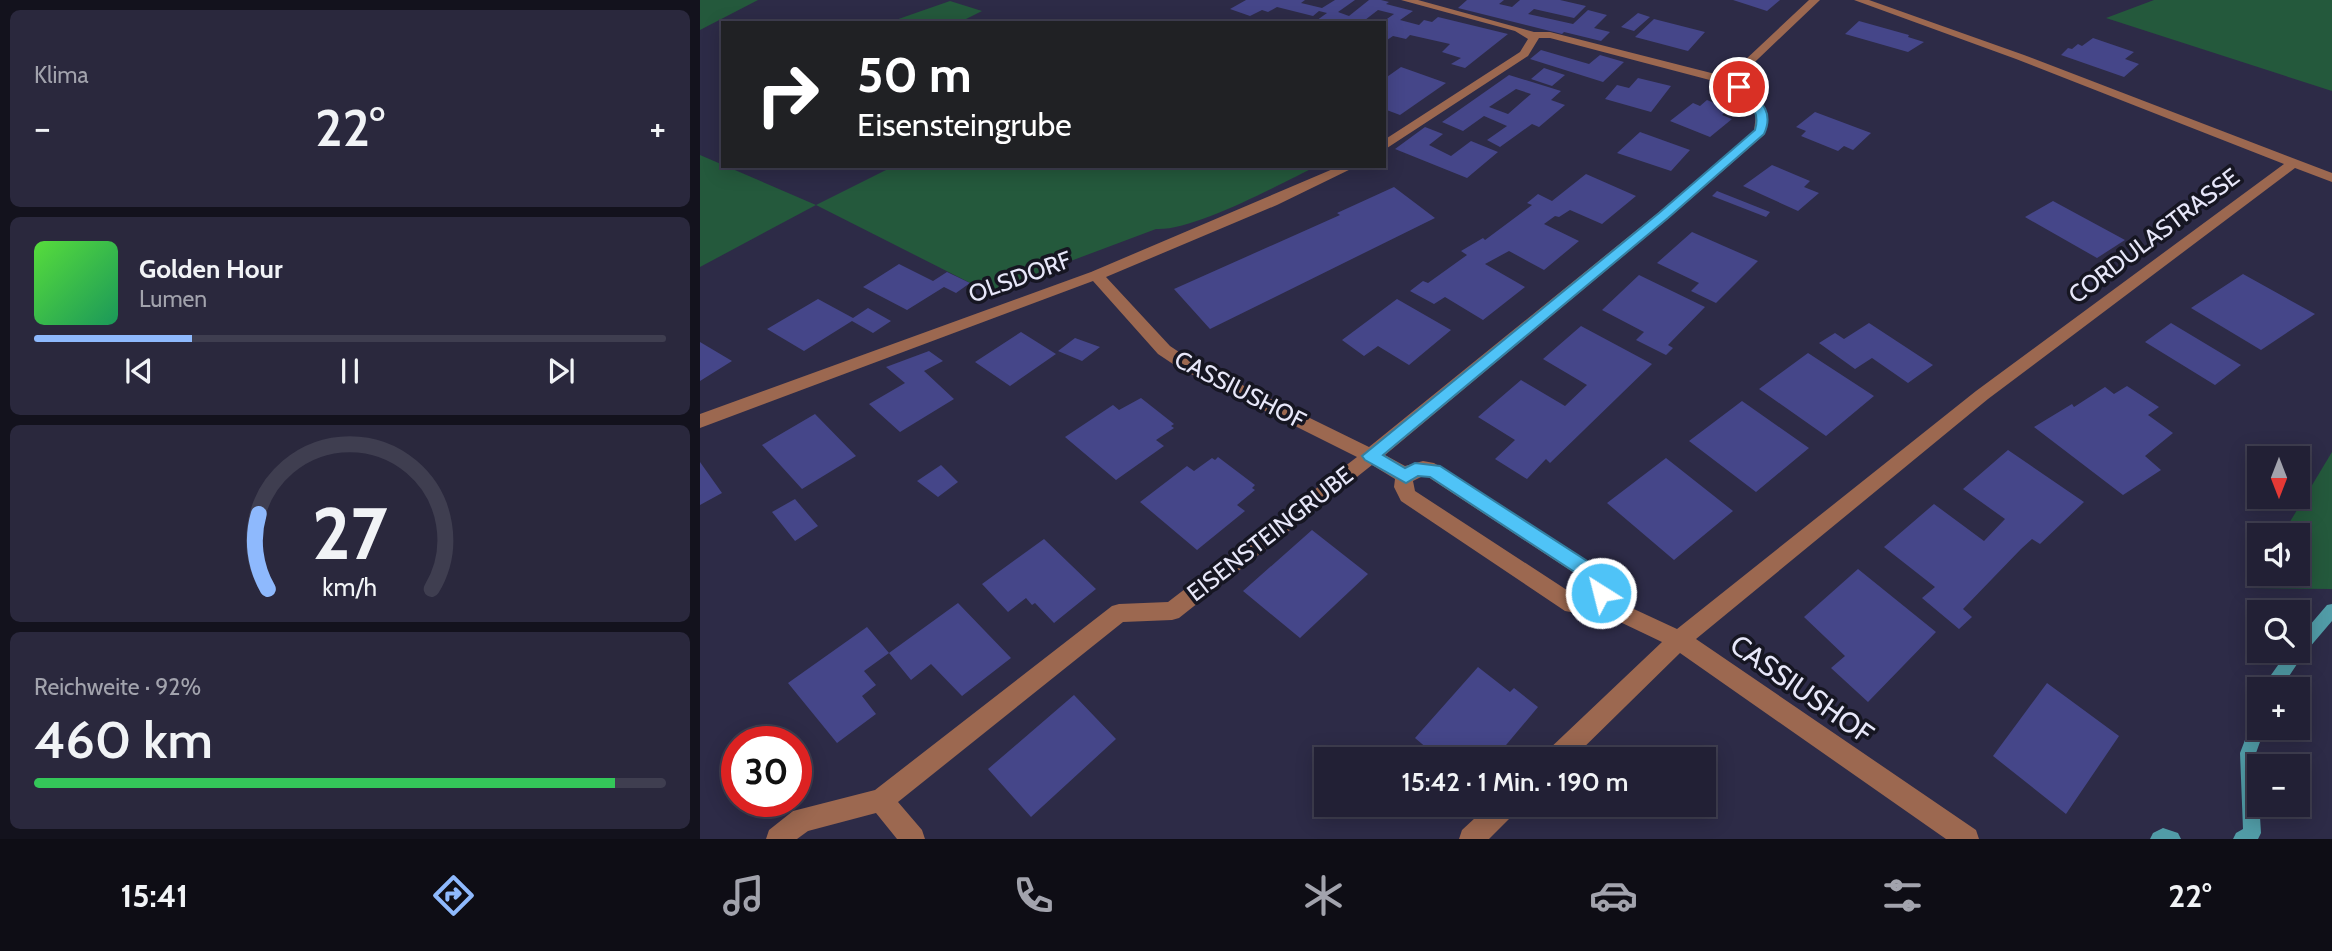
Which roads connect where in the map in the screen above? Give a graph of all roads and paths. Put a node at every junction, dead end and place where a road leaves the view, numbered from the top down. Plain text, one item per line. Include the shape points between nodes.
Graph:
1 (1406, 0) edge
2 (1815, 0) edge
3 (1859, 0) edge
4 (1532, 34) junction
5 (1729, 81) junction
6 (1386, 145) edge
7 (2295, 162) junction
8 (1347, 168) edge
9 (2332, 178) edge
10 (1096, 275) junction
11 (700, 421) edge
12 (1371, 456) junction
13 (1406, 476) junction
14 (1597, 601) junction
15 (1679, 640) junction
16 (1568, 747) edge
17 (881, 800) junction
18 (1494, 817) edge
19 (778, 839) edge
20 (913, 839) edge
21 (1471, 839) edge
22 (1967, 839) edge

1 - 4 street
2 - 5 street
3 - 7 street, CORDULASTRASSE
4 - 5 street, EISENSTEINGRUBE
4 - 6 street via 1524,54
5 - 12 street, EISENSTEINGRUBE via 1761,107 1760,132
7 - 9 street
7 - 15 street, CORDULASTRASSE via 1982,395
8 - 10 street, OLSDORF
10 - 11 street, OLSDORF
10 - 12 street, CASSIUSHOF via 1174,357
12 - 13 street, CASSIUSHOF
12 - 17 street, EISENSTEINGRUBE via 1172,611 1119,613
13 - 14 street, CASSIUSHOF via 1403,487 1408,496 1572,606
13 - 14 street via 1415,470 1434,470 1595,576 1601,587
14 - 15 street, CASSIUSHOF
15 - 16 street, CORDULASTRASSE
15 - 22 street, CASSIUSHOF
17 - 19 street, EISENSTEINGRUBE via 802,820
17 - 20 street
18 - 21 street

